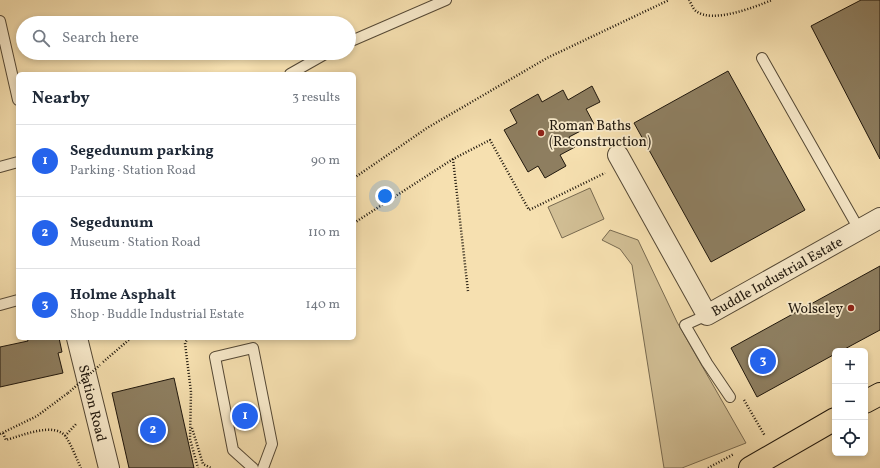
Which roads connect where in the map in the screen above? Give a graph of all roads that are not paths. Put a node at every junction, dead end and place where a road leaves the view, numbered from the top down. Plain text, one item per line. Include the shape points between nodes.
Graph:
1 (446, 0) edge
2 (0, 21) edge
3 (356, 39) edge
4 (762, 58) dead end
5 (315, 60) edge
6 (294, 72) edge
7 (16, 91) edge
8 (620, 160) road end
9 (16, 163) edge
10 (0, 167) edge
11 (880, 218) edge
12 (860, 231) junction
13 (16, 301) edge
14 (0, 305) edge
15 (707, 315) junction
16 (77, 340) edge
17 (880, 394) edge
18 (730, 397) road end
19 (868, 400) edge
20 (832, 422) edge
21 (109, 468) edge
22 (253, 468) edge
23 (264, 468) edge
24 (750, 468) edge

1 - 3 lane
2 - 7 lane
4 - 12 lane
5 - 6 lane
8 - 15 street, Buddle Industrial Estate
9 - 10 lane
11 - 12 street, Buddle Industrial Estate
12 - 15 street, Buddle Industrial Estate
13 - 14 lane
15 - 18 lane via 685,325 707,364
16 - 21 street, Station Road
17 - 19 main road
20 - 24 main road
22 - 23 lane via 233,450 215,357 253,348 272,444

